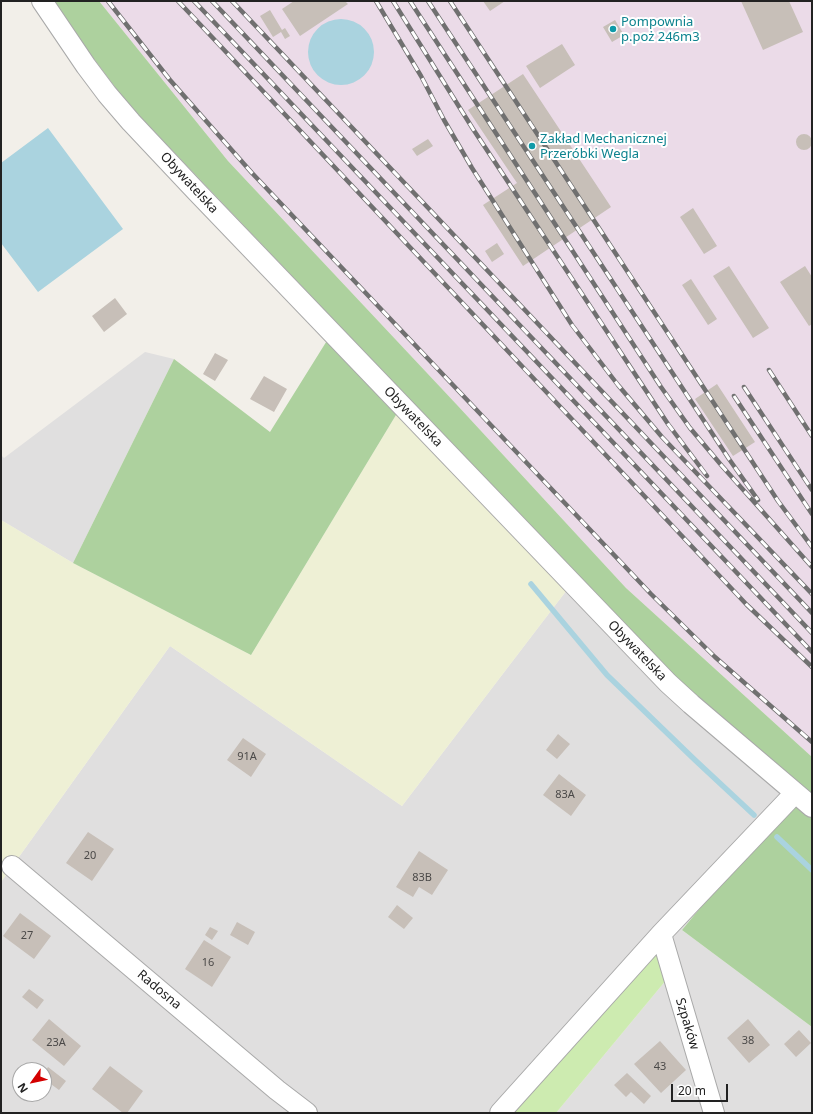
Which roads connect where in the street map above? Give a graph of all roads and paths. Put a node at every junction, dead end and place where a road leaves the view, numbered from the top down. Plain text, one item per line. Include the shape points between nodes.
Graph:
1 (42, 1) edge
2 (795, 793) junction
3 (812, 807) edge
4 (12, 866) dead end
5 (660, 934) junction
6 (307, 1113) edge
7 (500, 1113) edge
8 (714, 1113) edge

1 - 2 street, Obywatelska via 107,94 195,190 664,679
2 - 3 street, Obywatelska
2 - 5 street
4 - 6 street, Radosna
5 - 7 street
5 - 8 street, Szpaków

